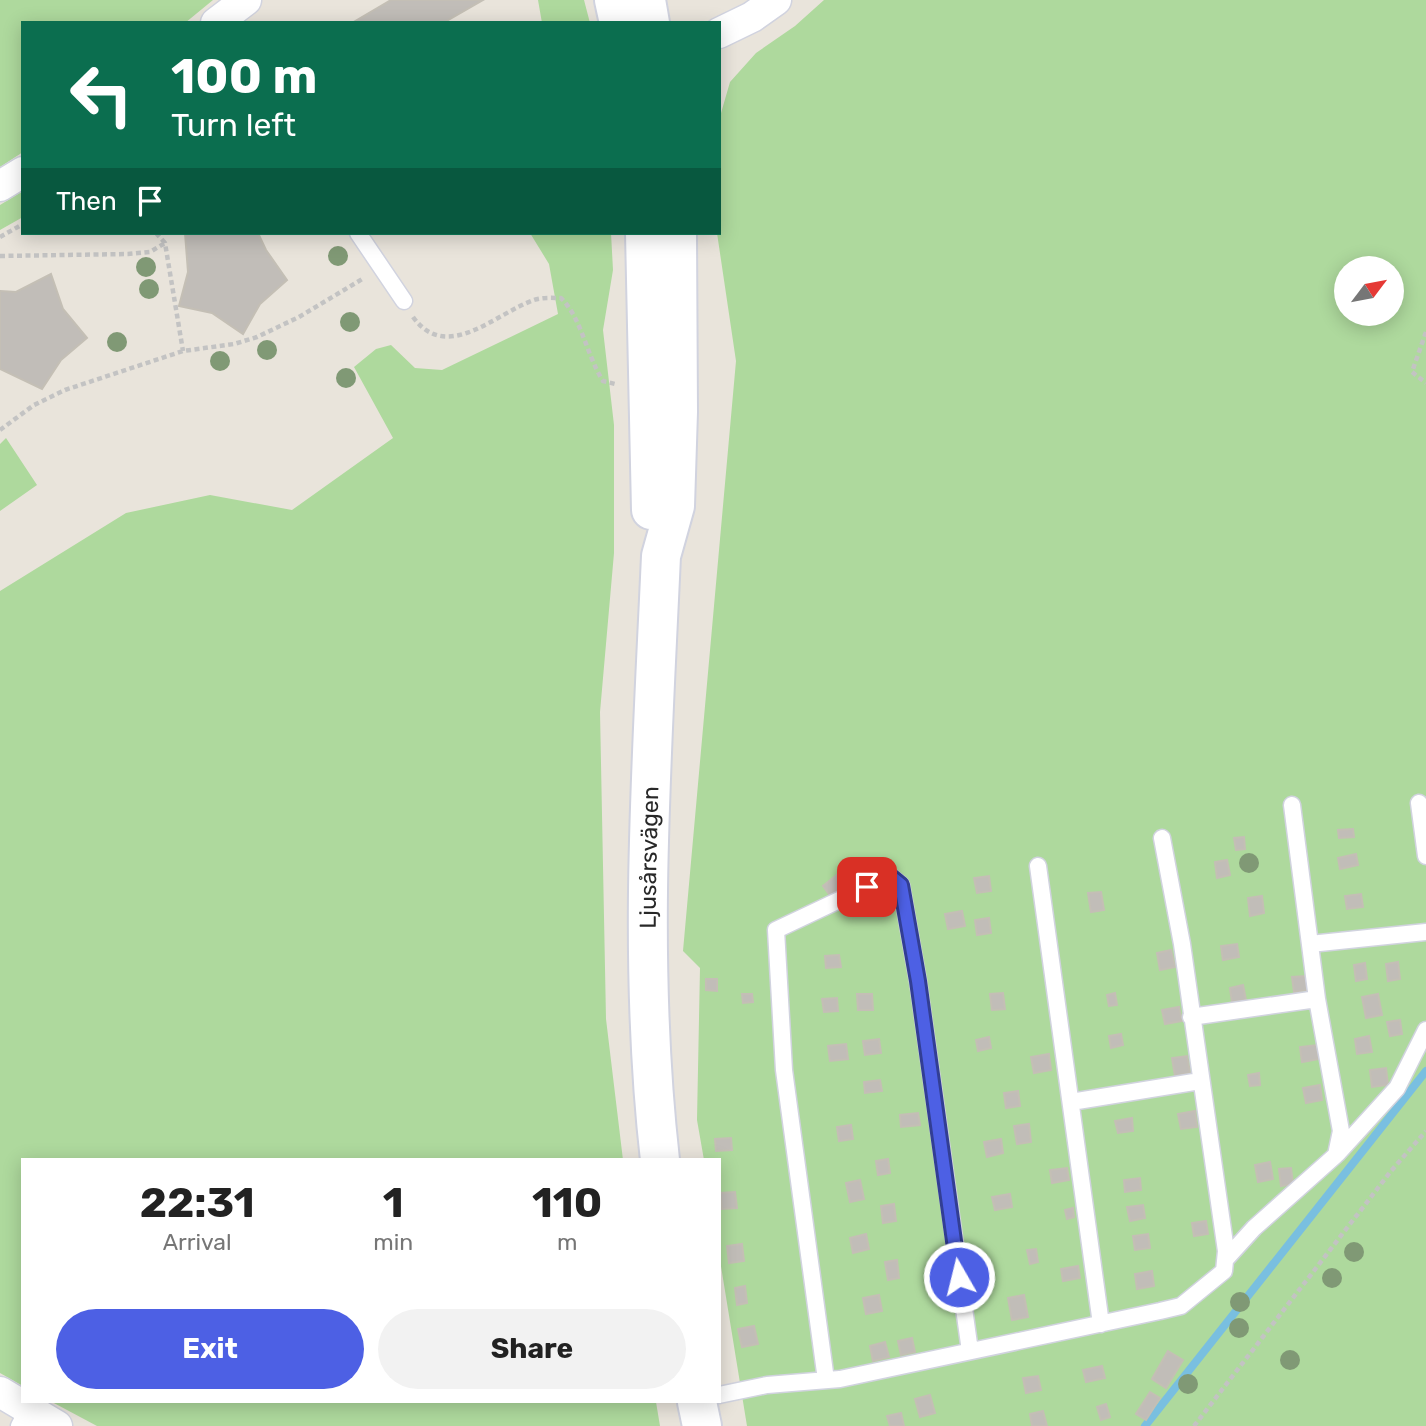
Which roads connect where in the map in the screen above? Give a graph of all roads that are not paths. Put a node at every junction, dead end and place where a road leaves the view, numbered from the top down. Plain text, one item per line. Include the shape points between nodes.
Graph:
1 (614, 0) edge
2 (646, 0) edge
3 (775, 0) edge
4 (619, 21) edge
5 (650, 21) edge
6 (721, 32) edge
7 (21, 173) edge
8 (0, 186) edge
9 (359, 235) edge
10 (645, 235) edge
11 (677, 235) edge
12 (404, 301) road end
13 (661, 556) junction
14 (1419, 803) dead end
15 (1292, 805) dead end
16 (1162, 838) dead end
17 (1426, 856) edge
18 (1038, 866) dead end
19 (1426, 932) edge
20 (1310, 944) junction
21 (1317, 999) junction
22 (1191, 1017) junction
23 (1426, 1030) edge
24 (1200, 1081) junction
25 (1071, 1102) junction
26 (1336, 1155) junction
27 (660, 1158) edge
28 (1225, 1260) junction
29 (1101, 1324) junction
30 (970, 1352) junction
31 (825, 1380) junction
32 (0, 1392) edge
33 (721, 1395) edge
34 (697, 1403) edge
35 (24, 1417) edge
36 (57, 1426) edge
37 (702, 1426) edge

1 - 4 main road
2 - 5 main road
3 - 6 street via 752,18
7 - 8 street
9 - 12 lane
10 - 13 main road, Ljusårsvägen via 650,506
11 - 13 main road, Ljusårsvägen via 675,506
13 - 27 main road, Ljusårsvägen via 647,944
14 - 17 lane
15 - 20 lane
16 - 22 lane
18 - 25 lane
19 - 20 lane
20 - 21 lane
21 - 22 lane
21 - 26 lane via 1341,1130
22 - 24 lane
23 - 26 lane via 1397,1088
24 - 25 lane
24 - 28 lane
25 - 29 lane
26 - 28 lane
28 - 29 lane via 1224,1271 1181,1306
29 - 30 lane
30 - 31 lane
30 - 31 lane via 918,981 901,885 890,876 776,930 784,1070
31 - 33 lane
32 - 35 street
34 - 37 main road
35 - 36 street

